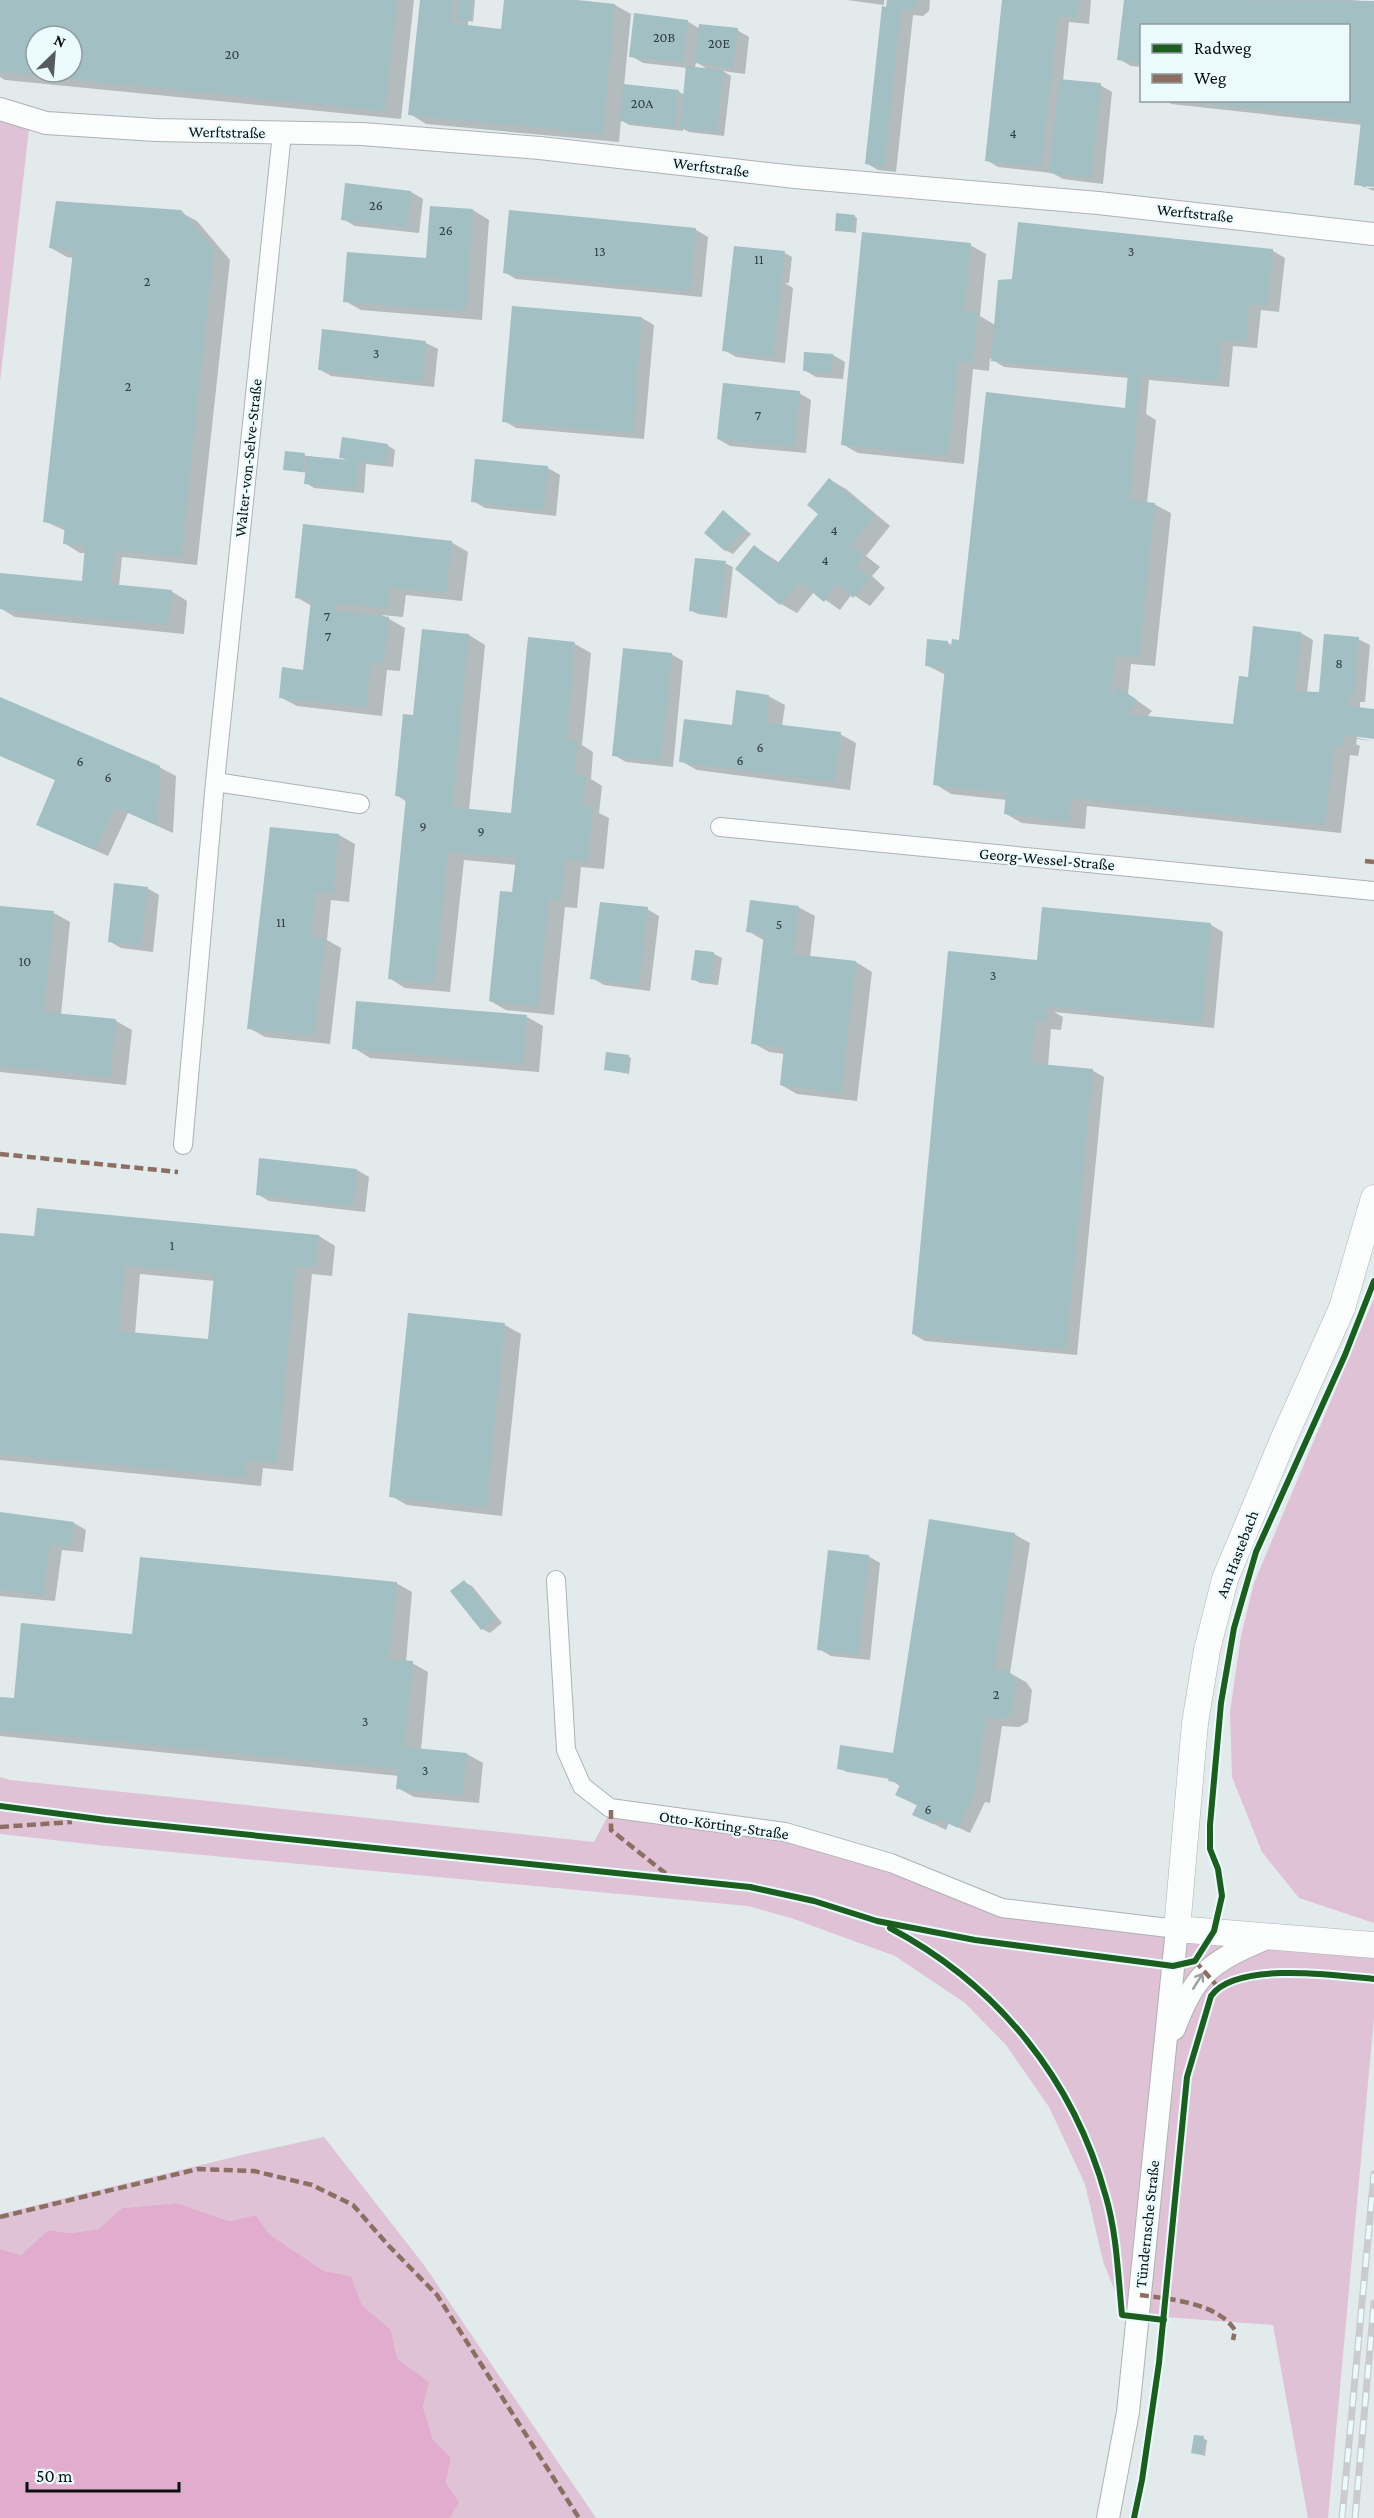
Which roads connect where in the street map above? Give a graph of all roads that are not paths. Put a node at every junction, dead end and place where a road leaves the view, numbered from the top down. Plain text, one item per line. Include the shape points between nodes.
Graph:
1 (0, 109) edge
2 (282, 133) junction
3 (1374, 234) edge
4 (215, 782) junction
5 (360, 804) dead end
6 (720, 827) dead end
7 (1374, 891) edge
8 (183, 1145) dead end
9 (1374, 1198) edge
10 (556, 1580) dead end
11 (1177, 1929) junction
12 (1269, 1937) junction
13 (1374, 1945) edge
14 (1165, 2053) junction
15 (1108, 2518) edge

1 - 2 street, Werftstraße via 46,123
2 - 3 street, Werftstraße via 362,134 540,148
2 - 4 street, Walter-von-Selve-Straße
4 - 5 street
4 - 8 street, Walter-von-Selve-Straße
6 - 7 street, Georg-Wessel-Straße
9 - 11 main road, Am Hastebach via 1342,1308 1225,1579 1207,1650 1196,1723
10 - 11 street, Otto-Körting-Straße via 566,1750 582,1786 610,1808 784,1832 891,1863 1002,1908
11 - 12 main road
11 - 14 street, Tündernsche Straße
12 - 13 main road
14 -> 12 street via 1183,2005 1204,1972 1229,1954
14 - 15 street, Tündernsche Straße via 1128,2412

